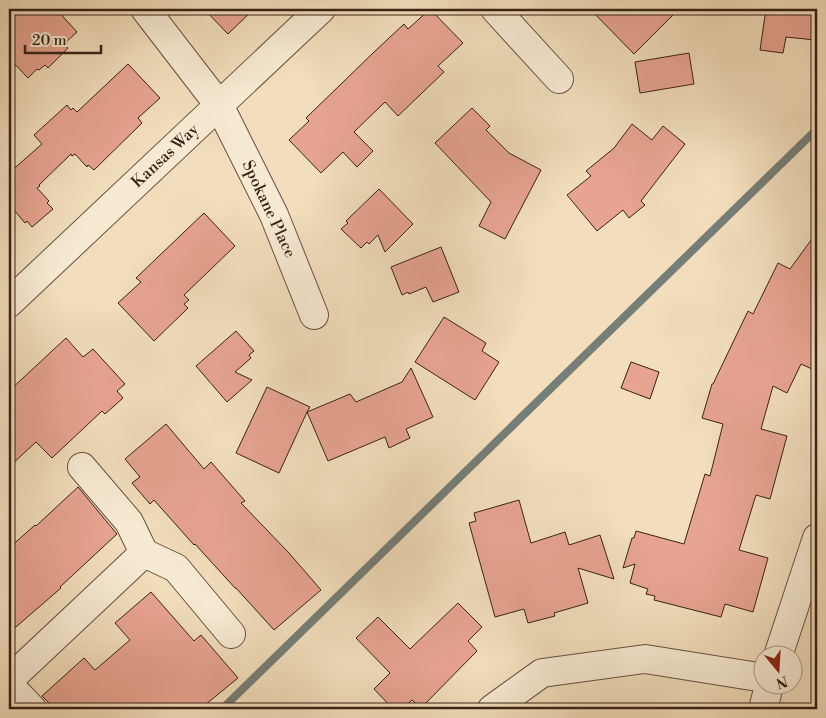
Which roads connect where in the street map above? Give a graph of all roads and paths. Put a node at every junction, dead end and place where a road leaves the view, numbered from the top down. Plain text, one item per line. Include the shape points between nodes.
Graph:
1 (145, 9) edge
2 (321, 9) edge
3 (495, 9) edge
4 (559, 79) dead end
5 (219, 105) junction
6 (9, 303) edge
7 (314, 316) dead end
8 (82, 467) dead end
9 (817, 538) edge
10 (144, 553) junction
11 (231, 634) dead end
12 (781, 646) edge
13 (754, 676) edge
14 (9, 680) edge
15 (9, 685) edge
16 (766, 696) edge
17 (32, 709) edge
18 (492, 709) edge
19 (763, 709) edge

1 - 5 street, Spokane Place
2 - 5 street, Kansas Way
3 - 4 street
5 - 6 street, Kansas Way
5 - 7 street, Spokane Place via 274,214
8 - 10 street via 129,522
9 - 12 street
10 - 11 street via 176,568
10 - 14 street
13 - 18 street via 645,658 542,673
15 - 17 street
16 - 19 street

